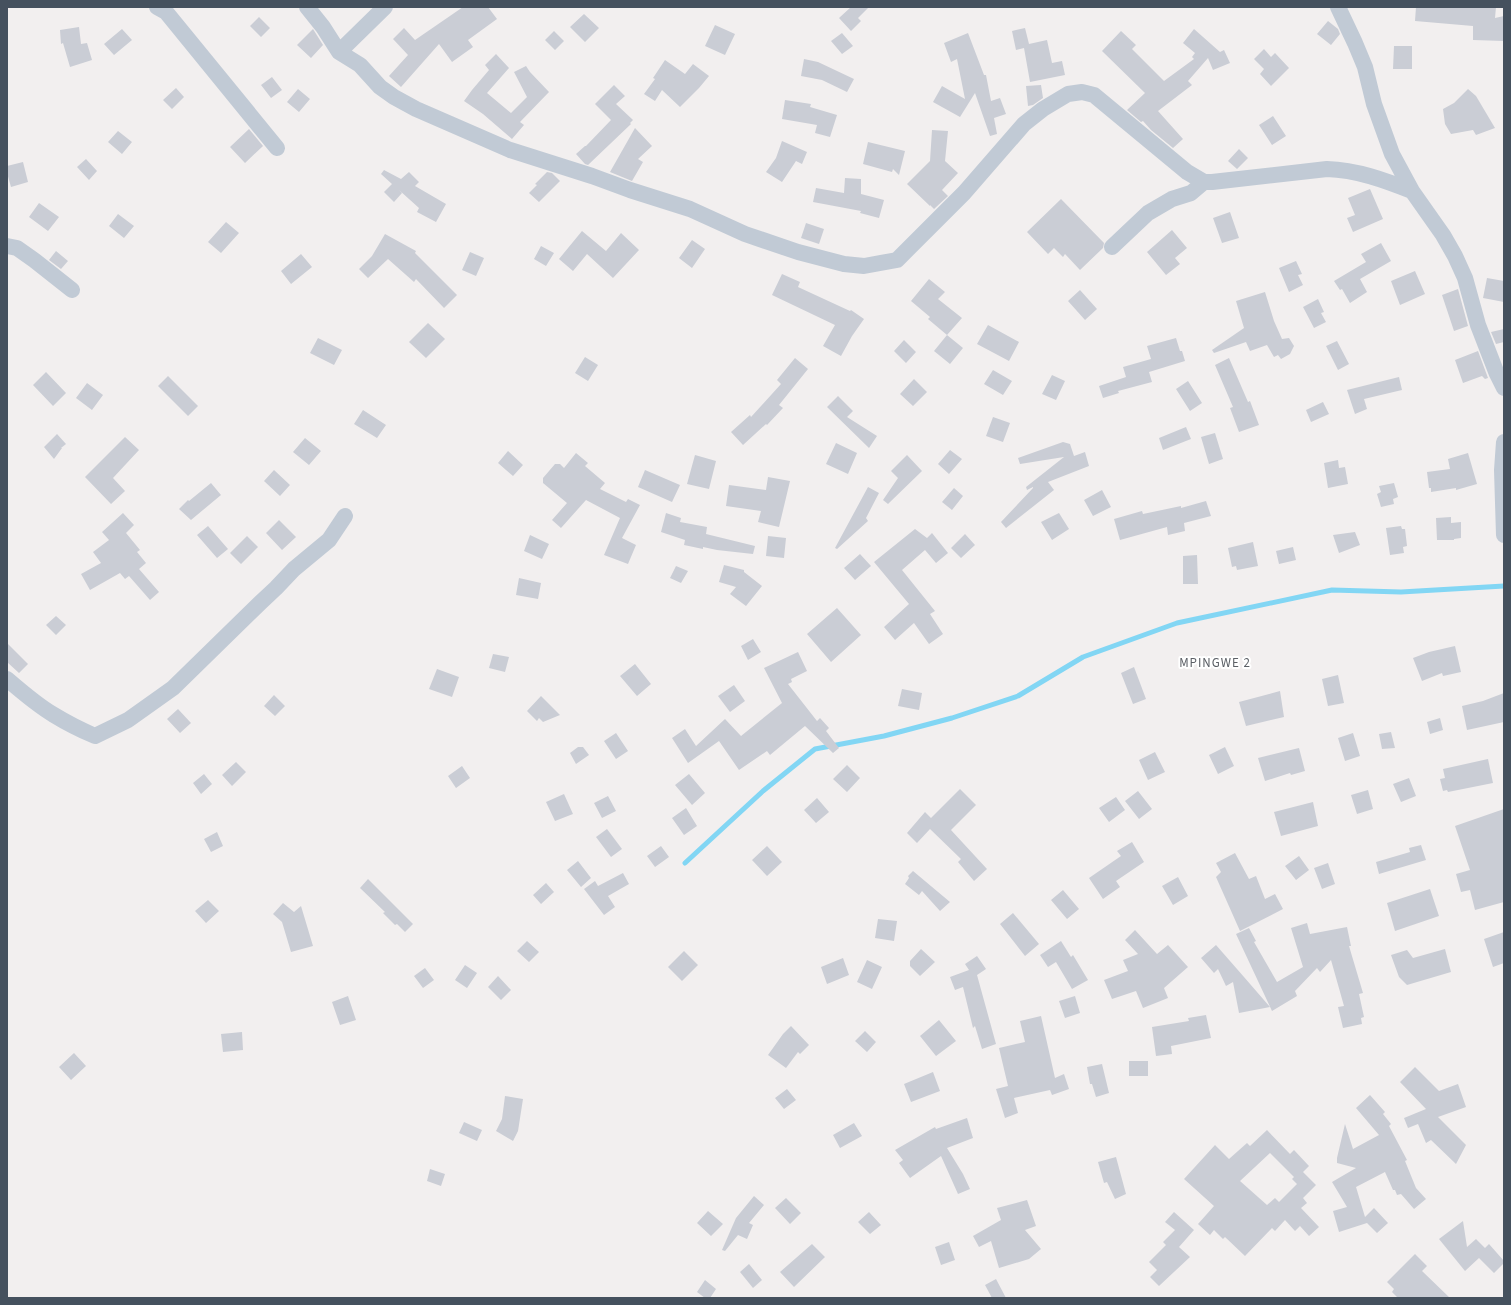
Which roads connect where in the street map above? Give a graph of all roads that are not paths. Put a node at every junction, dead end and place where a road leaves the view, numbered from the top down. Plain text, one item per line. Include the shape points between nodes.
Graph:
1 (156, 7) edge
2 (308, 7) edge
3 (385, 7) edge
4 (1338, 7) edge
5 (339, 52) junction
6 (277, 148) dead end
7 (1204, 182) junction
8 (1412, 191) junction
9 (7, 246) edge
10 (1112, 247) dead end
11 (72, 290) dead end
12 (1504, 388) edge
13 (1504, 442) edge
14 (1503, 469) edge
15 (345, 516) dead end
16 (1504, 535) edge
17 (7, 679) edge

1 - 6 street via 166,12
2 - 5 street
3 - 5 street
4 - 8 street via 1365,67 1374,104 1392,154
5 - 7 street via 360,65 380,87 394,97 510,150 690,209 745,234 844,264 864,266 897,260 964,194 1024,124 1068,94 1082,92 1094,95 1187,172
7 - 8 street via 1327,169 1368,175
7 - 10 street via 1191,193 1172,199 1148,213
8 - 12 street via 1455,256 1465,278 1478,325
9 - 11 street via 17,248
13 - 14 street
14 - 16 street
15 - 17 street via 328,540 294,569 173,688 107,732 95,736 74,726 41,706

